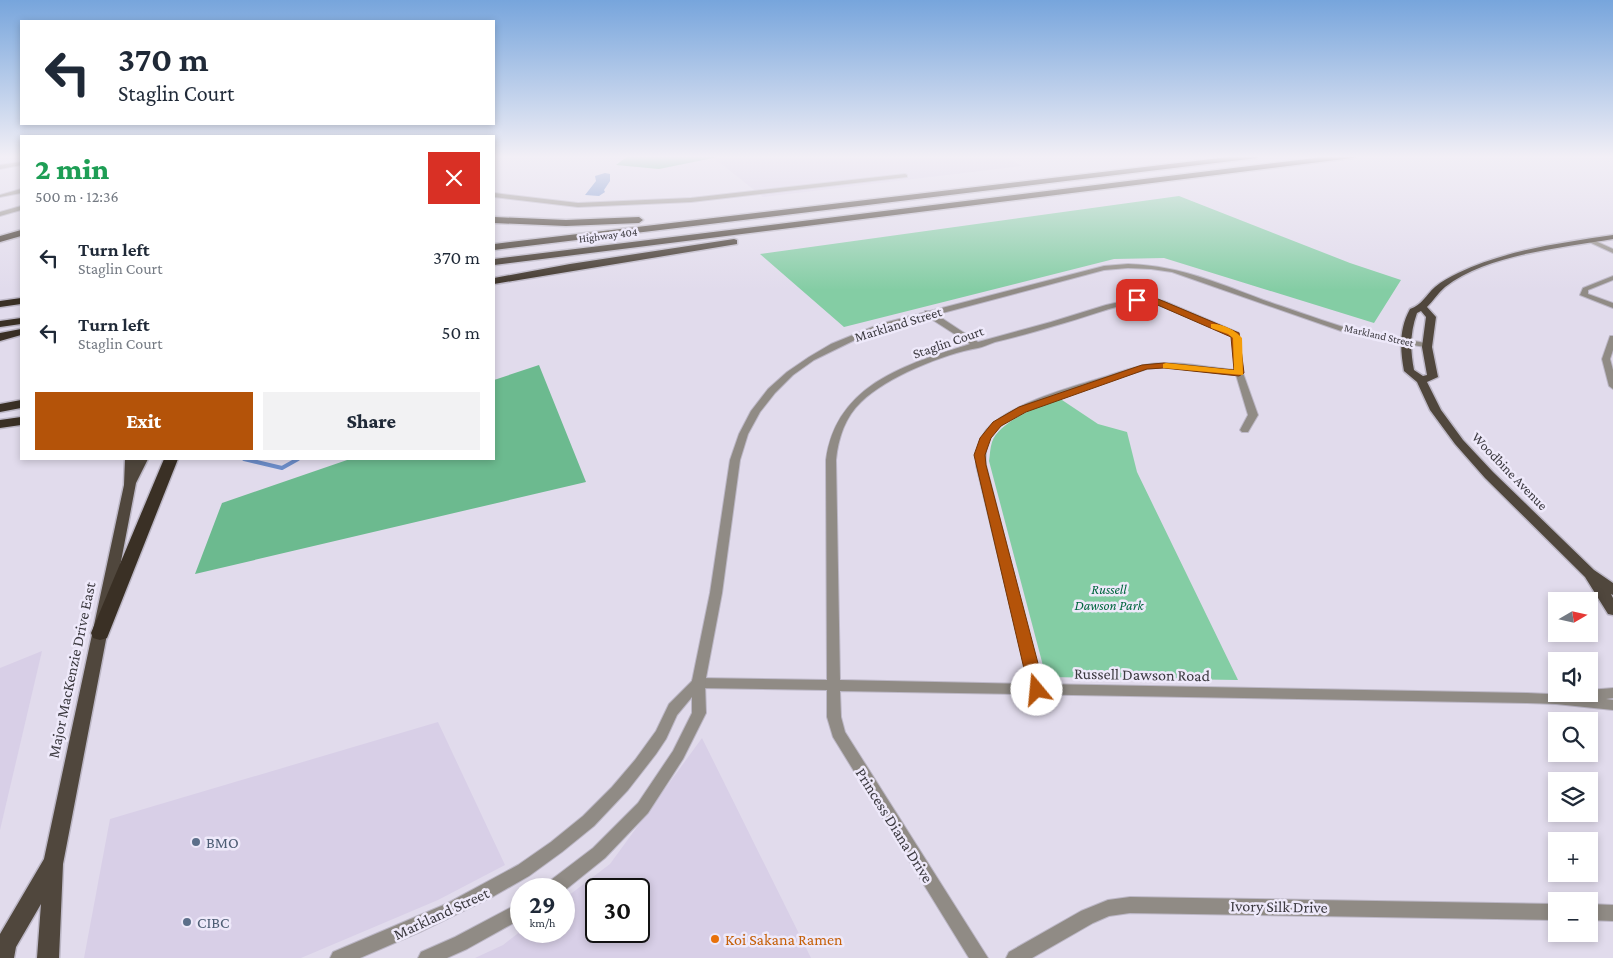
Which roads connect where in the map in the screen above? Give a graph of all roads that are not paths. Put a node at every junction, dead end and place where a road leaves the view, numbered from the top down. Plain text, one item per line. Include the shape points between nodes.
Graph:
1 (542, 201) edge
2 (675, 201) edge
3 (857, 201) edge
4 (881, 201) edge
5 (987, 201) edge
6 (952, 205) junction
7 (20, 208) edge
8 (0, 214) edge
9 (495, 220) edge
10 (20, 233) edge
11 (1613, 237) edge
12 (0, 239) edge
13 (1591, 241) junction
14 (495, 247) edge
15 (1613, 247) edge
16 (1613, 251) edge
17 (495, 262) edge
18 (1613, 278) edge
19 (495, 282) edge
20 (20, 301) edge
21 (0, 304) edge
22 (1613, 306) edge
23 (1424, 308) junction
24 (928, 314) junction
25 (20, 321) edge
26 (0, 324) edge
27 (20, 332) edge
28 (0, 337) edge
29 (1613, 338) edge
30 (1404, 339) junction
31 (1426, 343) junction
32 (978, 346) junction
33 (1239, 373) junction
34 (1421, 380) junction
35 (1613, 386) edge
36 (20, 404) edge
37 (0, 408) edge
38 (20, 421) edge
39 (0, 424) edge
40 (1245, 430) dead end
41 (131, 460) edge
42 (142, 460) edge
43 (171, 460) edge
44 (130, 485) junction
45 (1589, 573) junction
46 (1613, 590) edge
47 (1613, 610) edge
48 (100, 633) junction
49 (698, 683) junction
50 (832, 686) junction
51 (1037, 690) junction
52 (1613, 693) edge
53 (1598, 695) edge
54 (1548, 699) edge
55 (1584, 702) edge
56 (1613, 705) edge
57 (53, 864) junction
58 (566, 878) edge
59 (1548, 912) edge
60 (1598, 912) edge
61 (1613, 913) edge
62 (510, 916) edge
63 (2, 958) edge
64 (48, 958) edge
65 (339, 958) edge
66 (428, 958) edge
67 (979, 958) edge
68 (1015, 958) edge

1 - 2 street via 578,205
3 - 9 highway via 645,220 566,223
4 - 14 highway, Highway 404
5 - 6 highway, Highway 404
6 - 17 highway, Highway 404
6 - 19 highway
7 - 8 street
10 - 12 highway
11 - 13 main road, Woodbine Avenue
13 - 15 street
13 - 16 street
13 - 23 main road, Woodbine Avenue via 1481,265 1436,291
18 - 22 street via 1585,289 1584,295
20 - 21 highway
23 - 30 main road, Woodbine Avenue via 1413,311
23 - 31 main road via 1431,317
24 - 30 street, Markland Street via 1104,268 1136,266 1192,274 1258,301 1347,330
24 - 32 street
24 - 49 street, Markland Street via 865,332 823,351 778,383 753,414 740,440 735,460 716,593
25 - 26 highway
27 - 28 highway
29 - 35 street via 1606,359
30 - 31 street, Markland Street
30 - 34 main road, Woodbine Avenue via 1409,371
31 - 34 main road via 1433,377
32 - 33 street, Staglin Court via 1148,299 1236,335
32 - 50 street, Staglin Court via 931,361 881,384 853,405 838,427 831,460
33 - 40 street, Staglin Court via 1253,415
33 - 51 street via 1146,366 1030,406 997,424 986,438 980,455 981,465
34 - 45 main road, Woodbine Avenue via 1458,442
36 - 37 highway
38 - 39 highway
41 - 44 main road, Major MacKenzie Drive East
42 - 44 main road, Major MacKenzie Drive East
43 - 48 highway
44 - 48 main road, Major MacKenzie Drive East
45 - 46 main road, Woodbine Avenue
45 - 47 main road, Woodbine Avenue
48 - 57 main road, Major MacKenzie Drive East
49 - 50 street, Russell Dawson Road
49 - 58 street, Markland Street via 699,713 678,755 651,797 599,853
49 - 65 street, Markland Street via 674,709 647,755 616,794 562,844 481,895 438,917
50 - 51 street, Russell Dawson Road
50 - 67 street, Princess Diana Drive via 838,733
51 - 54 street, Russell Dawson Road
52 - 53 street, Russell Dawson Road
55 - 56 street, Russell Dawson Road
57 - 63 main road, Major MacKenzie Drive East via 6,944
57 - 64 main road, Major MacKenzie Drive East
59 - 68 street, Ivory Silk Drive via 1130,905 1108,908 1087,917
60 - 61 street
62 - 66 street

